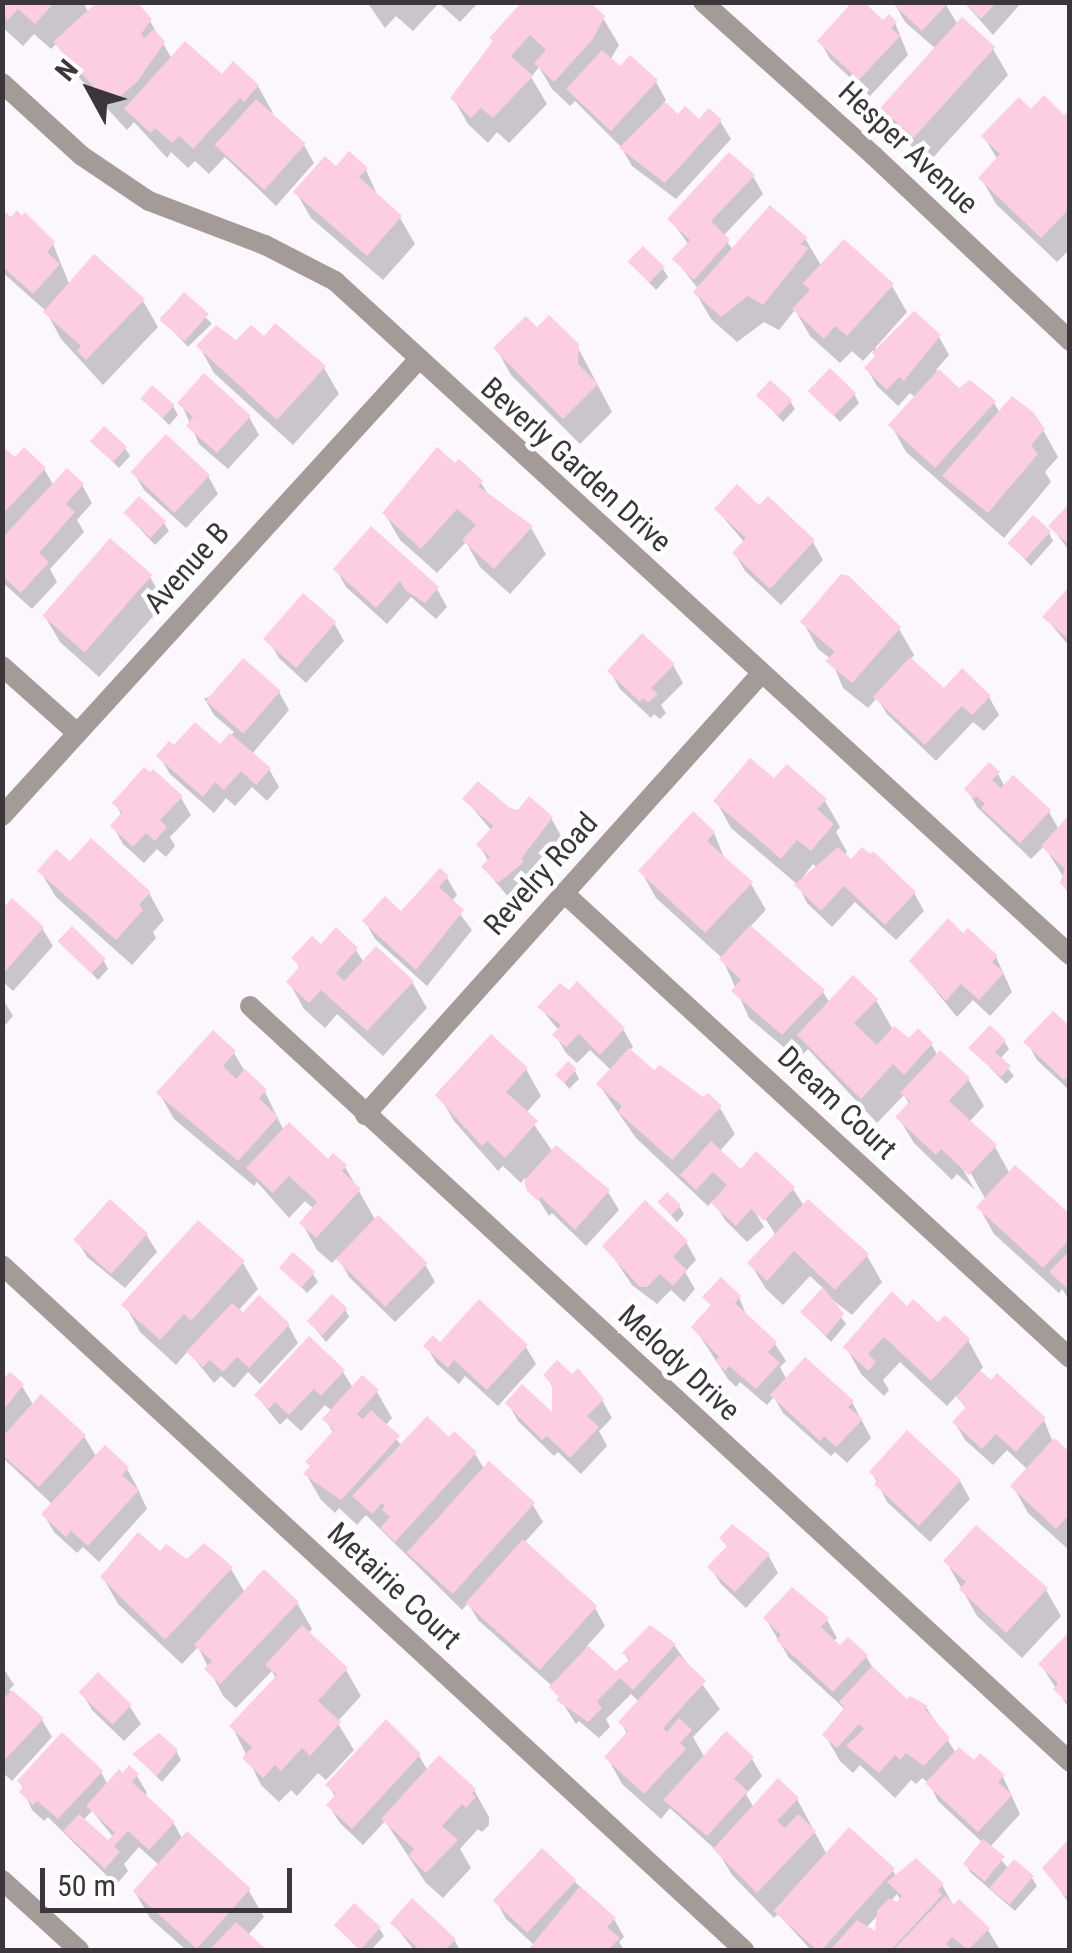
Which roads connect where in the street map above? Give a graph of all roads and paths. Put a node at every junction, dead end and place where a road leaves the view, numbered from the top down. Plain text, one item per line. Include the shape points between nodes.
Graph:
1 (703, 2) edge
2 (2, 83) edge
3 (1070, 341) edge
4 (418, 361) junction
5 (2, 666) edge
6 (761, 674) junction
7 (77, 733) junction
8 (2, 816) edge
9 (564, 893) junction
10 (1070, 955) edge
11 (250, 1006) dead end
12 (365, 1115) junction
13 (2, 1265) edge
14 (1070, 1358) edge
15 (1070, 1762) edge
16 (2, 1880) edge
17 (79, 1950) edge
18 (744, 1950) edge

1 - 3 street, Hesper Avenue
2 - 4 street, Beverly Garden Drive via 82,156 149,201 265,245 335,281
4 - 6 street, Beverly Garden Drive
4 - 7 street, Avenue B
5 - 7 street
6 - 9 street, Revelry Road
6 - 10 street, Beverly Garden Drive
7 - 8 street, Avenue B
9 - 12 street, Revelry Road
9 - 14 street, Dream Court
11 - 12 street, Melody Drive
12 - 15 street, Melody Drive
13 - 18 street, Metairie Court
16 - 17 street

